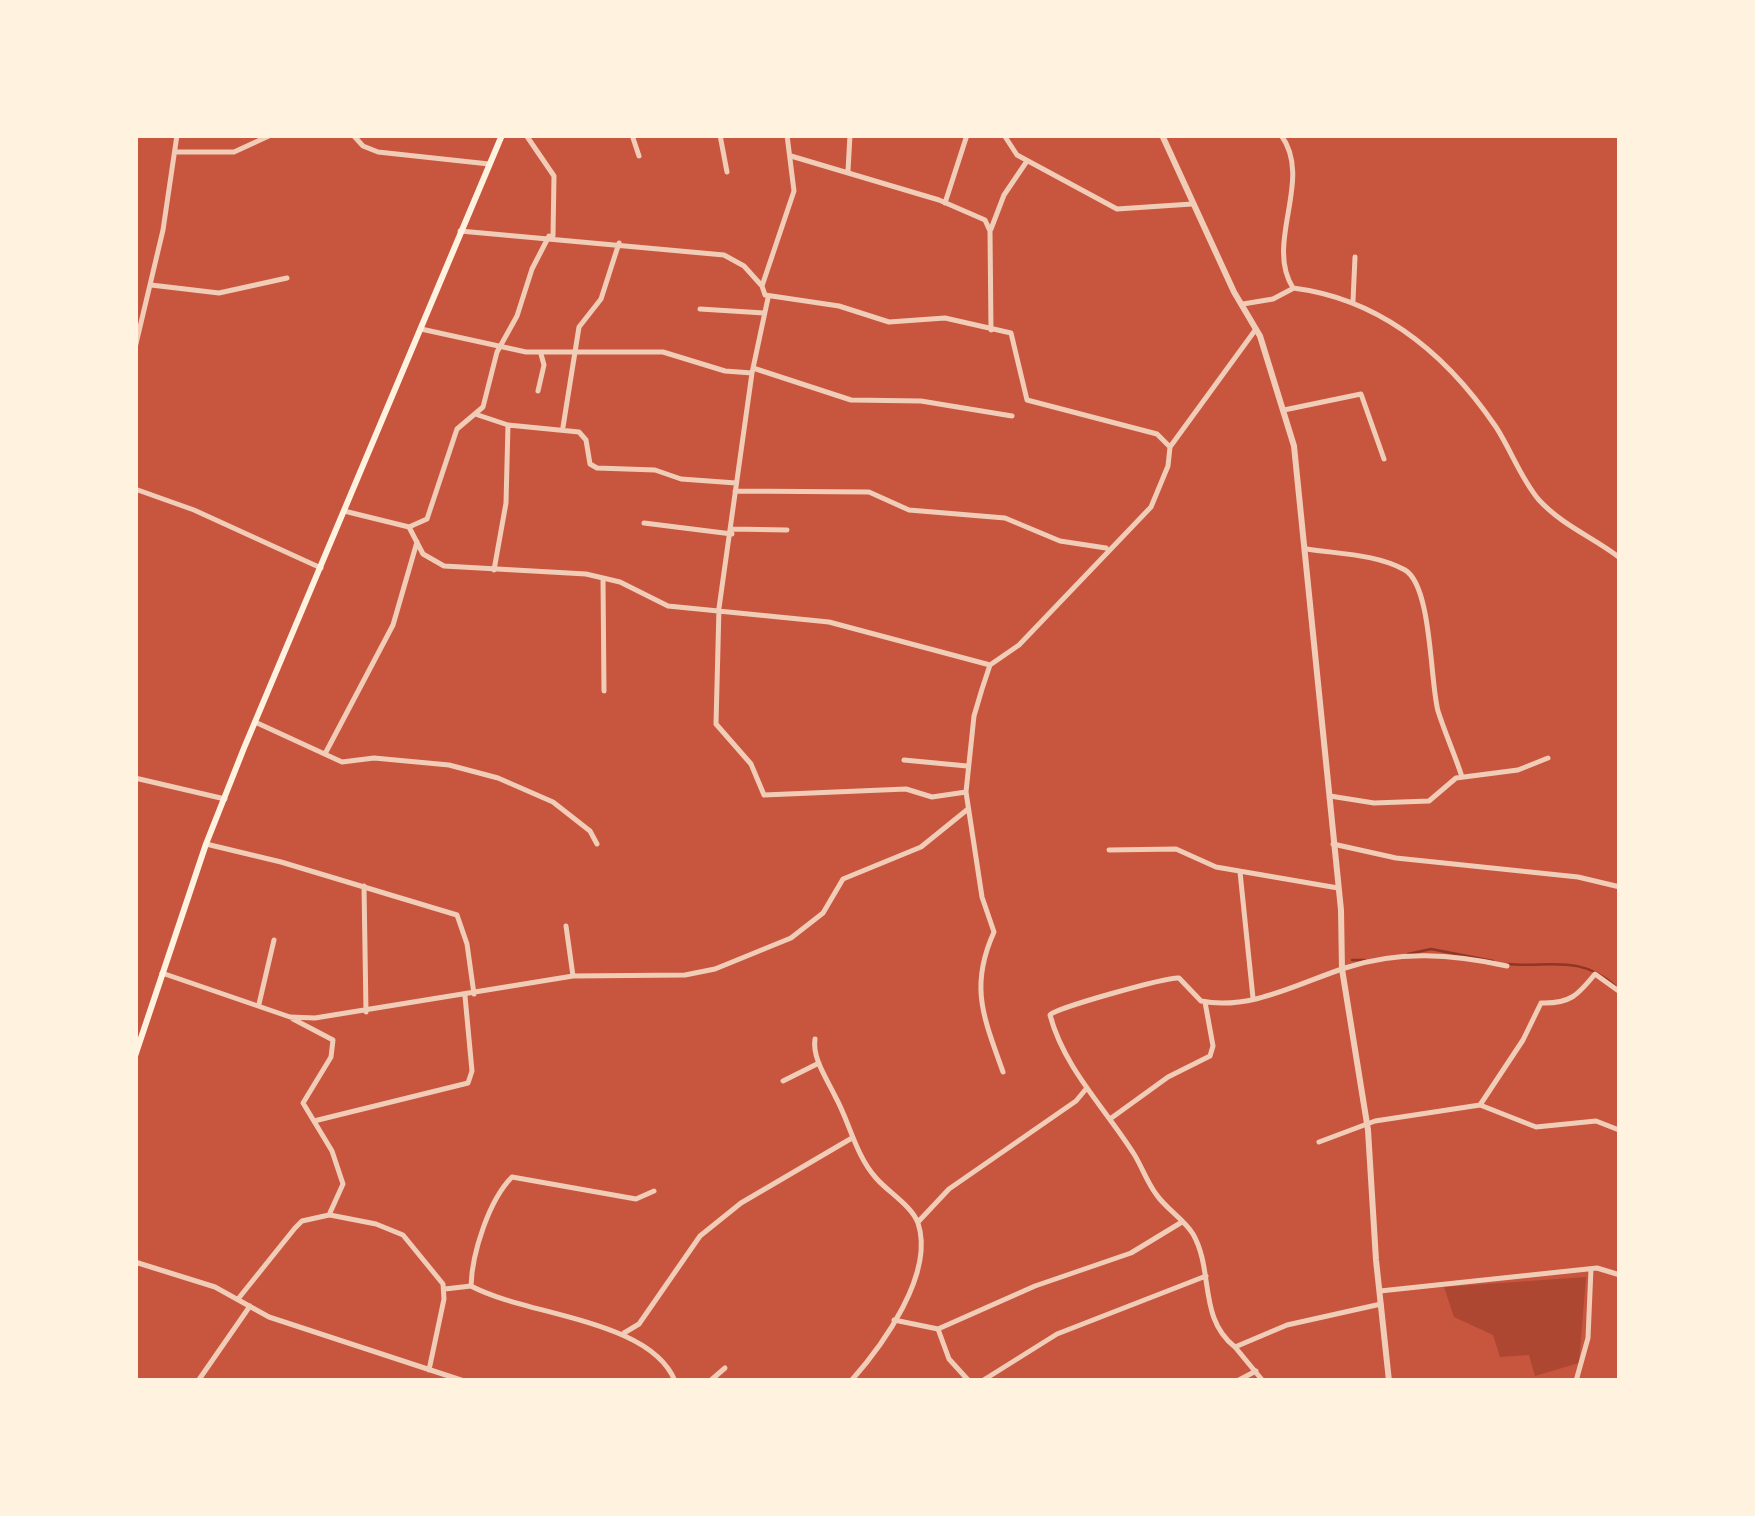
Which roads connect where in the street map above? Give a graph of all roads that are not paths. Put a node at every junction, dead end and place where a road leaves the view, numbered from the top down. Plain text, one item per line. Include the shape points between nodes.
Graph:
1 (177, 135) edge
2 (270, 135) edge
3 (345, 135) edge
4 (353, 135) edge
5 (502, 135) edge
6 (526, 135) edge
7 (632, 135) edge
8 (720, 135) edge
9 (787, 135) edge
10 (850, 135) edge
11 (967, 135) edge
12 (1004, 135) edge
13 (1162, 135) edge
14 (1282, 135) edge
15 (175, 152) junction
16 (639, 156) dead end
17 (792, 156) junction
18 (1027, 161) junction
19 (489, 164) junction
20 (848, 171) junction
21 (727, 172) dead end
22 (945, 203) junction
23 (1192, 204) junction
24 (460, 231) junction
25 (990, 231) junction
26 (551, 236) junction
27 (619, 242) junction
28 (1355, 257) dead end
29 (287, 278) dead end
30 (151, 285) junction
31 (762, 286) junction
32 (1293, 288) junction
33 (768, 298) junction
34 (1353, 301) junction
35 (1243, 304) junction
36 (700, 309) dead end
37 (764, 313) junction
38 (419, 328) junction
39 (1256, 329) junction
40 (991, 330) junction
41 (135, 348) edge
42 (500, 348) junction
43 (541, 354) junction
44 (577, 354) junction
45 (752, 370) junction
46 (538, 390) dead end
47 (1284, 410) junction
48 (478, 414) junction
49 (1012, 416) dead end
50 (508, 425) junction
51 (563, 428) junction
52 (1170, 448) junction
53 (1384, 459) dead end
54 (736, 487) junction
55 (135, 488) edge
56 (344, 511) junction
57 (644, 523) dead end
58 (409, 527) junction
59 (787, 530) dead end
60 (732, 532) junction
61 (418, 539) junction
62 (1108, 548) junction
63 (1307, 549) junction
64 (1620, 558) edge
65 (320, 568) junction
66 (494, 570) junction
67 (603, 578) junction
68 (718, 608) junction
69 (990, 666) junction
70 (604, 692) dead end
71 (255, 722) junction
72 (326, 752) junction
73 (1548, 758) dead end
74 (904, 760) dead end
75 (967, 766) junction
76 (1462, 776) junction
77 (135, 778) edge
78 (966, 792) junction
79 (1330, 796) junction
80 (224, 798) junction
81 (968, 809) junction
82 (206, 844) junction
83 (598, 844) dead end
84 (1334, 844) junction
85 (1109, 850) dead end
86 (1240, 872) junction
87 (364, 886) junction
88 (1620, 887) edge
89 (1338, 888) junction
90 (566, 926) dead end
91 (274, 940) dead end
92 (1507, 966) dead end
93 (1342, 969) junction
94 (162, 973) junction
95 (573, 976) junction
96 (1620, 992) edge
97 (474, 995) junction
98 (465, 996) junction
99 (1254, 999) junction
100 (1205, 1002) junction
101 (259, 1004) junction
102 (366, 1012) junction
103 (290, 1017) junction
104 (815, 1039) dead end
105 (135, 1056) edge
106 (820, 1063) junction
107 (1003, 1072) dead end
108 (782, 1081) dead end
109 (1086, 1088) junction
110 (1480, 1105) junction
111 (1110, 1120) junction
112 (314, 1121) junction
113 (1367, 1125) junction
114 (1619, 1130) edge
115 (852, 1138) junction
116 (1319, 1142) dead end
117 (654, 1192) dead end
118 (329, 1215) junction
119 (918, 1222) junction
120 (1182, 1222) junction
121 (135, 1262) edge
122 (1591, 1269) junction
123 (1620, 1275) edge
124 (1206, 1276) junction
125 (471, 1286) junction
126 (444, 1290) junction
127 (1380, 1291) junction
128 (238, 1300) junction
129 (1380, 1304) junction
130 (250, 1306) junction
131 (894, 1320) junction
132 (938, 1329) junction
133 (624, 1334) junction
134 (1235, 1347) junction
135 (725, 1368) dead end
136 (429, 1370) junction
137 (1256, 1371) junction
138 (198, 1381) edge
139 (464, 1381) edge
140 (675, 1381) edge
141 (710, 1381) edge
142 (850, 1381) edge
143 (968, 1381) edge
144 (982, 1381) edge
145 (1237, 1381) edge
146 (1263, 1381) edge
147 (1390, 1381) edge
148 (1576, 1381) edge

1 - 15 street
2 - 15 street via 234,152
3 - 4 street
4 - 19 street via 378,152
5 - 19 main road
6 - 26 street via 554,176
7 - 16 street
8 - 21 street
9 - 17 street
10 - 20 street
11 - 22 street
12 - 18 street
13 - 23 street
14 - 32 street via 1292,171 1284,250
15 - 30 street
17 - 20 street
17 - 31 street via 794,191
18 - 23 street via 1117,209
18 - 25 street
19 - 24 main road
20 - 22 street
22 - 25 street via 985,220
23 - 35 street
24 - 26 street
24 - 38 main road
25 - 40 street
26 - 27 street
26 - 42 street
27 - 31 street via 724,255
27 - 44 street via 601,298 580,324
28 - 34 street
29 - 30 street via 219,293
30 - 41 street
31 - 33 street
32 - 34 street
32 - 35 street
33 - 37 street
33 - 40 street via 839,306 899,324 945,318
34 - 64 street via 1394,322 1456,376 1535,495 1556,518
35 - 39 street
36 - 37 street
37 - 45 street
38 - 42 street
38 - 56 main road
39 - 47 street
39 - 52 street
40 - 52 street via 1014,338 1027,400 1157,434
42 - 43 street
42 - 48 street
43 - 44 street
43 - 46 street
44 - 45 street via 663,352 725,371
44 - 51 street
45 - 49 street via 852,400 922,401
45 - 54 street
47 - 53 street via 1361,394
47 - 63 street via 1298,460
48 - 50 street
48 - 58 street via 457,429 427,519
50 - 51 street
50 - 66 street via 505,516
51 - 54 street via 584,435 592,467 655,470
52 - 62 street via 1151,507
54 - 60 street
54 - 62 street via 869,492 908,510 1005,518 1060,541
55 - 65 street
56 - 58 street
56 - 65 main road
57 - 60 street
58 - 61 street
59 - 60 street
60 - 68 street
61 - 66 street via 429,560
61 - 72 street via 393,626
62 - 69 street
63 - 76 street via 1371,558 1416,582 1439,713
63 - 79 street
65 - 71 main road
66 - 67 street
67 - 68 street via 668,606
67 - 70 street
68 - 69 street via 857,627
68 - 78 street via 716,724 751,764 761,794
69 - 75 street
71 - 72 street
71 - 80 main road
72 - 83 street via 342,762 374,758 476,770 552,802
73 - 76 street via 1518,770
74 - 75 street
75 - 78 street
76 - 79 street via 1429,802
77 - 80 street
78 - 81 street
79 - 84 street
80 - 82 main road
81 - 95 street via 921,847 844,880 823,912 788,940 702,973
81 - 107 street via 994,932 978,998
82 - 87 street
82 - 94 main road
84 - 88 street
84 - 89 street
85 - 86 street via 1176,850
86 - 89 street
86 - 99 street
87 - 97 street via 456,915
87 - 102 street
89 - 93 street
90 - 95 street
91 - 101 street
92 - 93 street via 1437,953
93 - 99 street
93 - 113 street
94 - 101 street
94 - 105 main road
95 - 97 street
96 - 110 street via 1594,974 1580,995 1541,1002
97 - 98 street
98 - 102 street
98 - 112 street via 468,1083
99 - 100 street
100 - 109 street via 1172,977 1052,1010 1055,1030
100 - 111 street via 1210,1056
101 - 103 street
102 - 103 street
103 - 112 street via 333,1040 332,1057 304,1097
104 - 106 street
106 - 108 street
106 - 115 street
109 - 111 street
109 - 119 street via 948,1189
110 - 113 street
110 - 114 street via 1536,1126 1596,1122
111 - 120 street via 1159,1199
112 - 118 street via 344,1184
113 - 116 street
113 - 127 street
115 - 119 street via 874,1176
115 - 133 street via 713,1225 688,1248 639,1324
117 - 125 street via 636,1199 512,1177 479,1244
118 - 126 street via 403,1235
118 - 128 street via 295,1228
119 - 131 street via 916,1278
120 - 124 street via 1201,1251
120 - 132 street via 1131,1253
121 - 128 street via 174,1270
122 - 123 street
122 - 127 street
122 - 148 street via 1588,1338
124 - 134 street via 1213,1317
124 - 144 street via 1057,1334
125 - 126 street
125 - 133 street
126 - 136 street
127 - 129 street
128 - 130 street
129 - 134 street via 1287,1324
129 - 147 street
130 - 136 street
130 - 138 street
131 - 132 street
131 - 142 street
132 - 143 street via 948,1359
133 - 140 street via 666,1361
134 - 137 street
135 - 141 street
136 - 139 street
137 - 145 street
137 - 146 street

